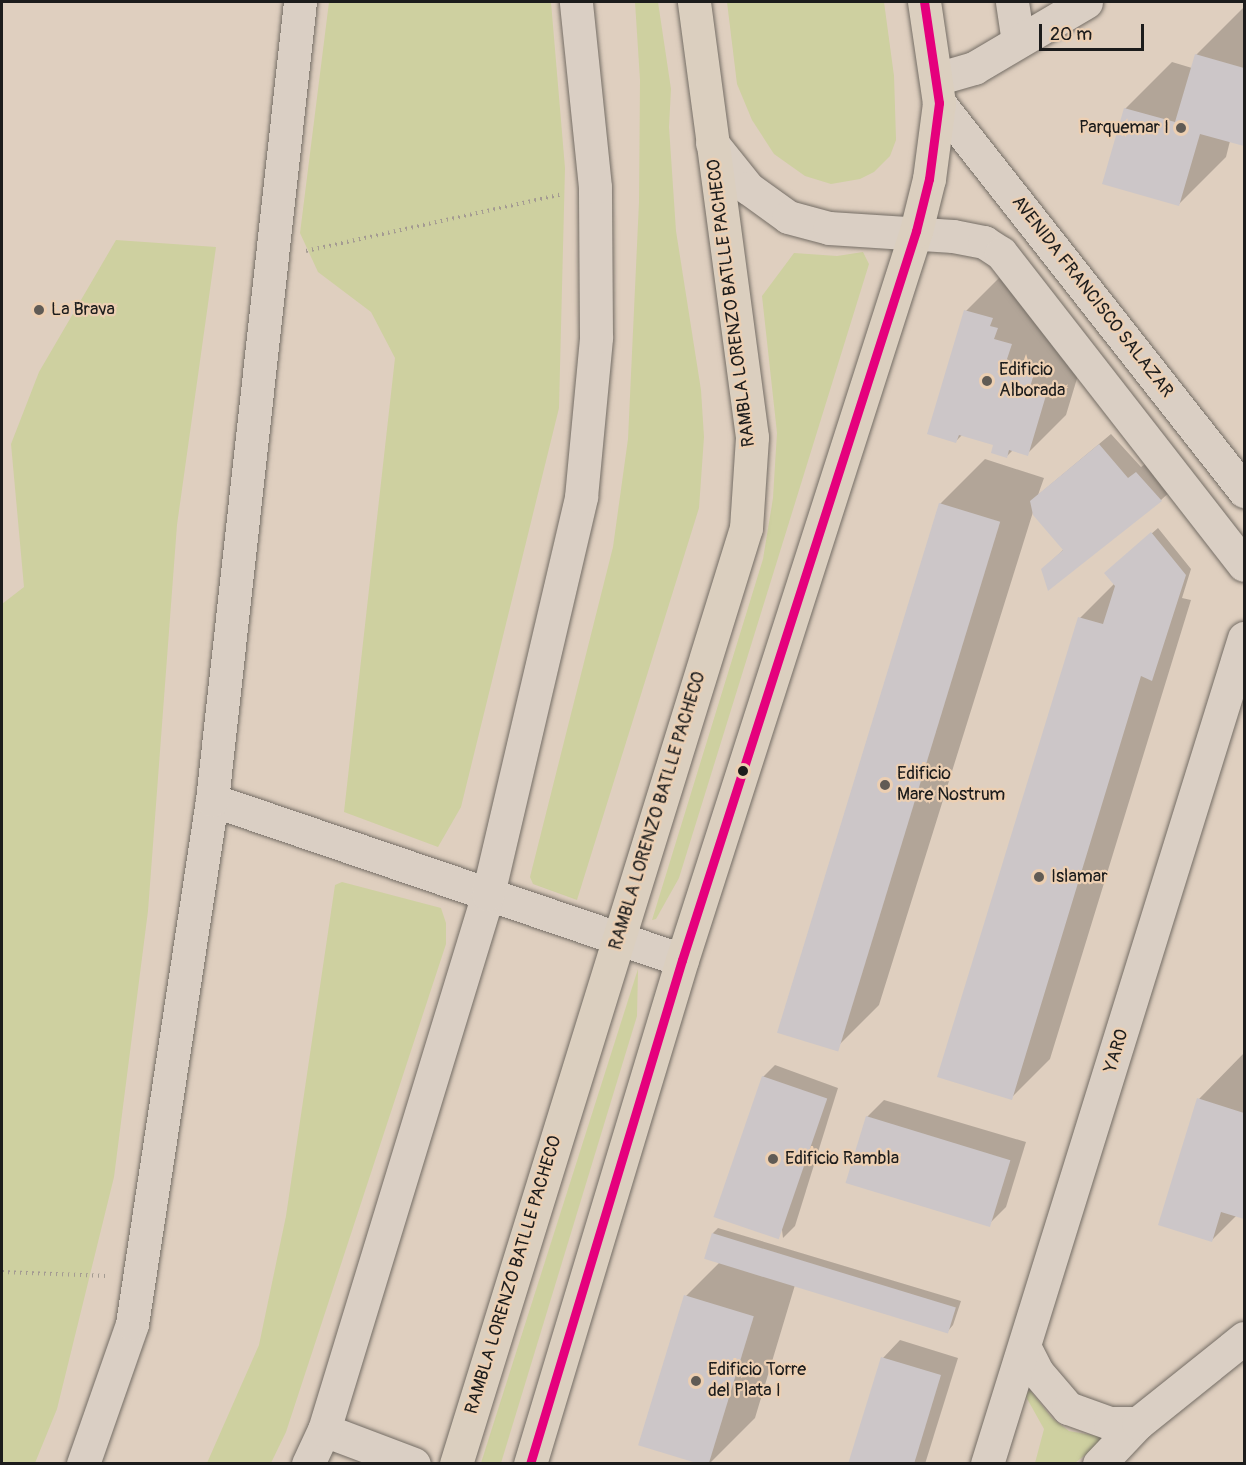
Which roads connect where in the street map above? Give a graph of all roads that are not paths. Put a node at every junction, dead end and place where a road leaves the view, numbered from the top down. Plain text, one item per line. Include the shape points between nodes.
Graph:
1 (300, 2) edge
2 (576, 2) edge
3 (694, 2) edge
4 (924, 2) edge
5 (1012, 2) edge
6 (1086, 2) edge
7 (1018, 42) junction
8 (938, 91) junction
9 (712, 143) junction
10 (916, 231) junction
11 (1197, 432) junction
12 (1162, 458) junction
13 (1245, 491) edge
14 (1245, 565) edge
15 (1245, 638) edge
16 (212, 800) junction
17 (488, 894) junction
18 (618, 940) junction
19 (682, 960) junction
20 (1245, 1338) edge
21 (1025, 1348) junction
22 (1138, 1423) junction
23 (324, 1430) junction
24 (1106, 1462) edge
25 (83, 1464) edge
26 (308, 1464) edge
27 (414, 1464) edge
28 (456, 1464) edge
29 (530, 1464) edge
30 (987, 1464) edge

1 - 16 street
2 - 17 street via 595,187 596,337 581,497
3 - 9 main road, RAMBLA LORENZO BATLLE PACHECO
4 - 8 main road
5 - 7 street
6 - 7 street
7 - 8 street
8 - 10 main road via 929,179
8 - 11 street, AVENIDA FRANCISCO SALAZAR
9 - 10 street via 748,188 788,217 829,228
9 - 18 main road, RAMBLA LORENZO BATLLE PACHECO via 752,437 746,528
10 - 12 street via 984,242 1001,253
10 - 19 main road
11 - 12 street
11 - 13 street, AVENIDA FRANCISCO SALAZAR
12 - 14 street
15 - 21 street, YARO
16 - 17 street
16 - 25 street via 132,1324
17 - 18 street
17 - 23 street
18 - 19 street
18 - 28 main road, RAMBLA LORENZO BATLLE PACHECO
19 - 29 main road
20 - 22 street
21 - 22 street via 1038,1373 1068,1408 1110,1423
21 - 30 street, YARO
22 - 24 street
23 - 26 street
23 - 27 street

